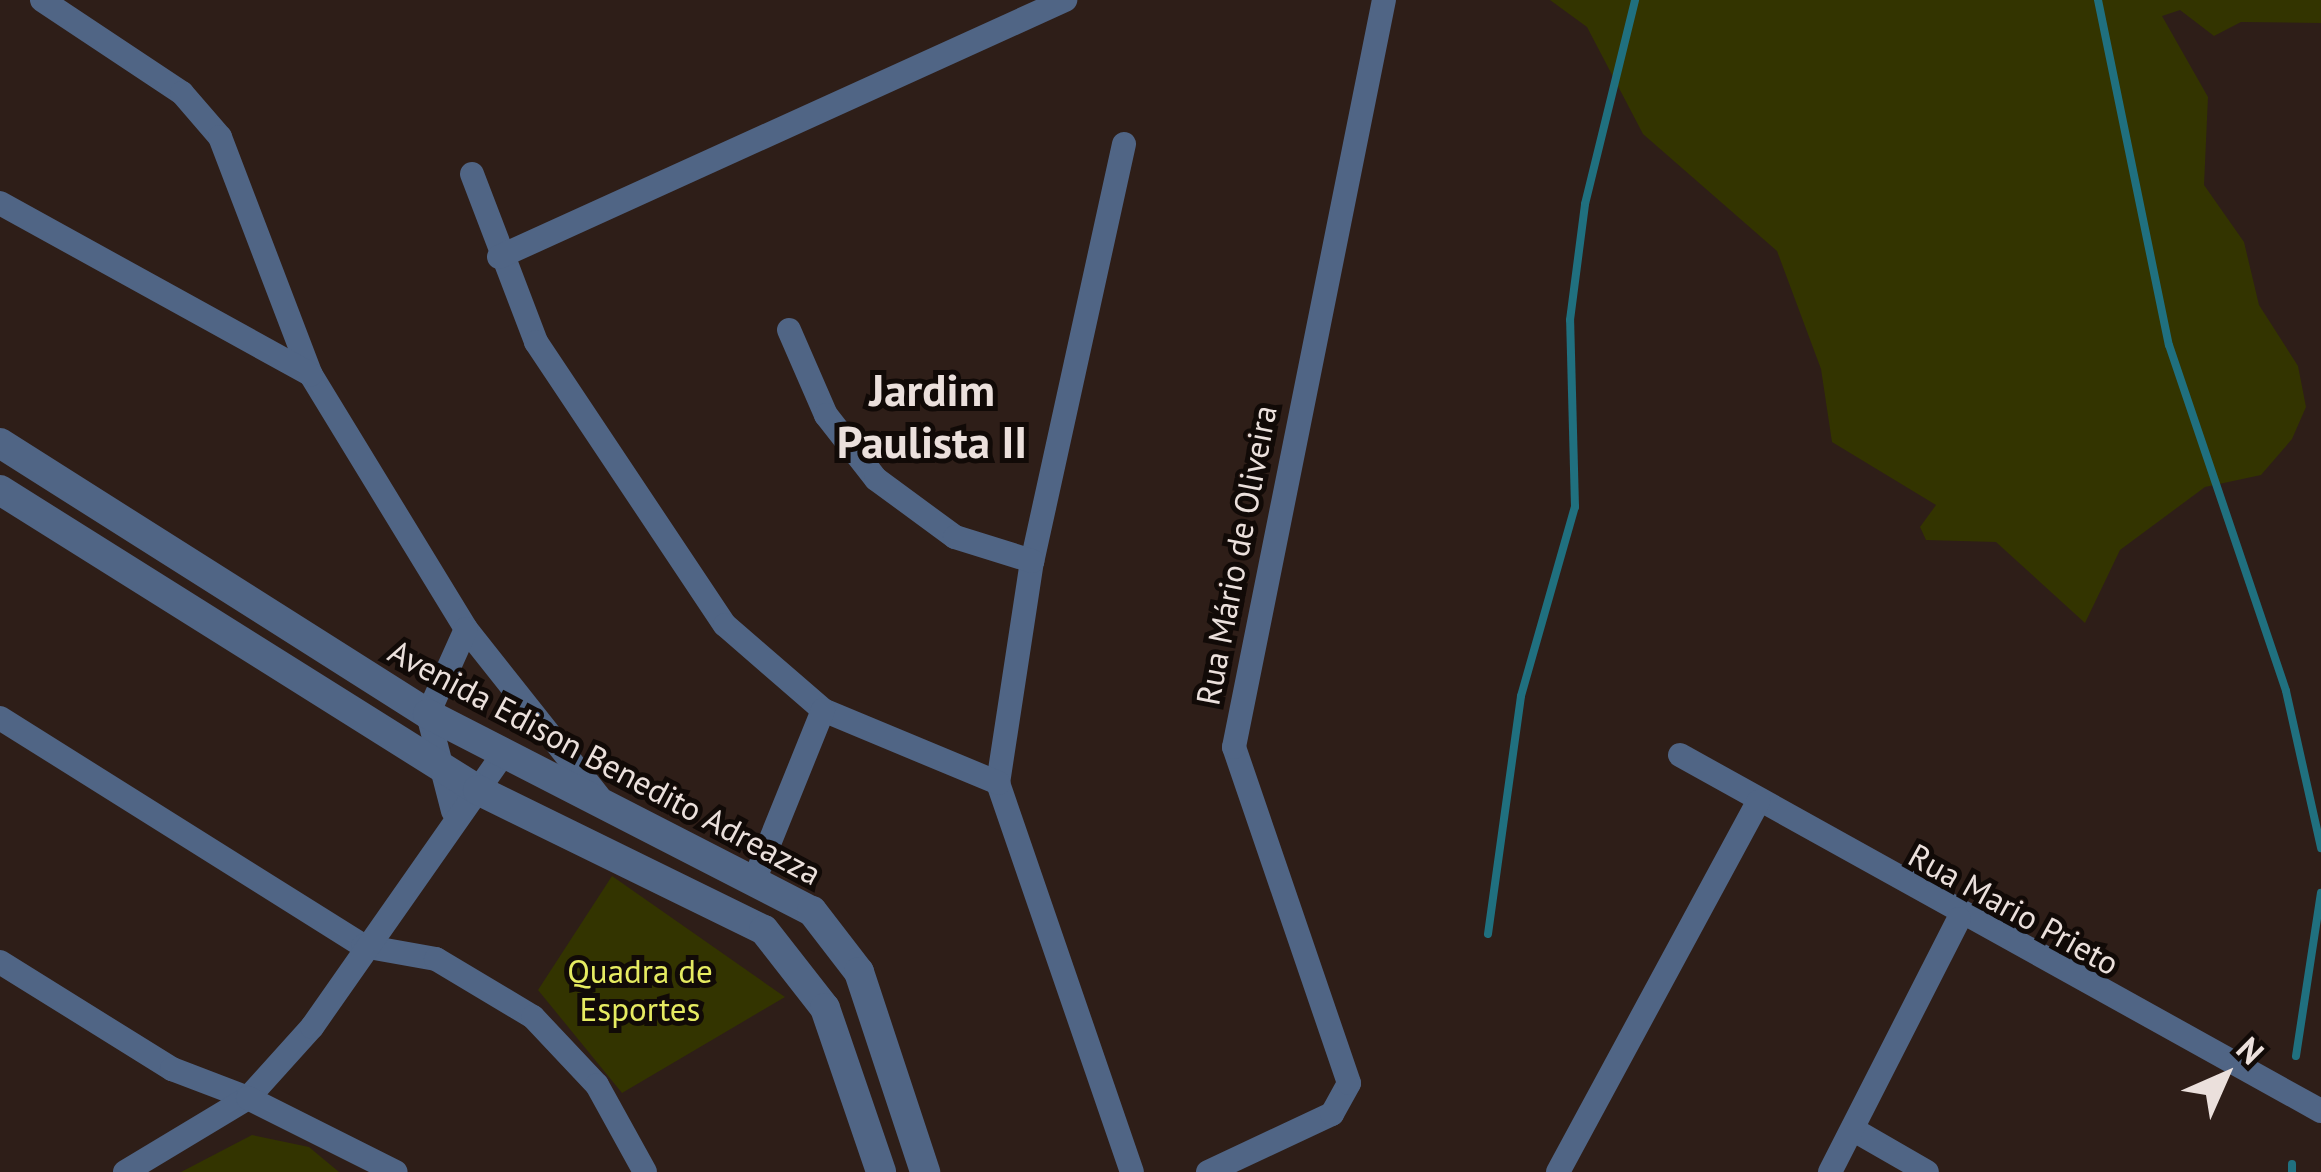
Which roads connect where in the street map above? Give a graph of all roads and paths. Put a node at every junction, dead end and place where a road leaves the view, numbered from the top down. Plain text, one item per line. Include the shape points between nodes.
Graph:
1 (42, 0) edge
2 (1065, 0) edge
3 (1384, 0) edge
4 (1124, 144) dead end
5 (472, 174) dead end
6 (0, 203) edge
7 (499, 256) junction
8 (789, 329) dead end
9 (310, 375) junction
10 (0, 443) edge
11 (0, 490) edge
12 (1032, 561) junction
13 (466, 629) junction
14 (824, 710) junction
15 (428, 714) junction
16 (0, 718) edge
17 (502, 755) junction
18 (1680, 755) dead end
19 (441, 769) junction
20 (998, 783) junction
21 (478, 790) junction
22 (1758, 802) junction
23 (609, 808) junction
24 (453, 811) junction
25 (756, 876) junction
26 (1959, 919) junction
27 (363, 946) junction
28 (0, 962) edge
29 (248, 1098) junction
30 (2321, 1112) edge
31 (1854, 1130) junction
32 (124, 1172) edge
33 (396, 1172) edge
34 (645, 1172) edge
35 (881, 1172) edge
36 (925, 1172) edge
37 (1132, 1172) edge
38 (1208, 1172) edge
39 (1558, 1172) edge
40 (1830, 1172) edge
41 (1927, 1172) edge

1 - 9 street via 182,93 220,137
2 - 7 street
3 - 38 street, Rua Mário de Oliveira via 1234,747 1349,1083 1332,1114
4 - 12 street
5 - 7 street
6 - 9 street
7 - 14 street via 608,466 725,625
8 - 12 street via 826,415 876,479 955,537
9 - 13 street
10 - 15 street, Avenida Edison Benedito Adreazza
11 - 19 street
12 - 20 street
13 - 15 street
13 - 23 street
14 - 20 street
14 - 25 street
15 - 17 street, Avenida Edison Benedito Adreazza
15 - 19 street
16 - 27 street
17 - 21 street
17 - 23 street, Avenida Edison Benedito Adreazza
18 - 22 street, Rua Mario Prieto
19 - 21 street
19 - 24 street
20 - 37 street
21 - 24 street
21 - 35 street via 764,930 825,1008
22 - 26 street, Rua Mario Prieto
22 - 39 street
23 - 25 street, Avenida Edison Benedito Adreazza
24 - 27 street
25 - 36 street, Avenida Edison Benedito Adreazza via 812,911 859,972
26 - 30 street, Rua Mario Prieto
26 - 31 street
27 - 29 street via 312,1027
27 - 34 street via 436,959 533,1017 597,1084
28 - 29 street via 172,1069
29 - 32 street
29 - 33 street
31 - 40 street
31 - 41 street

